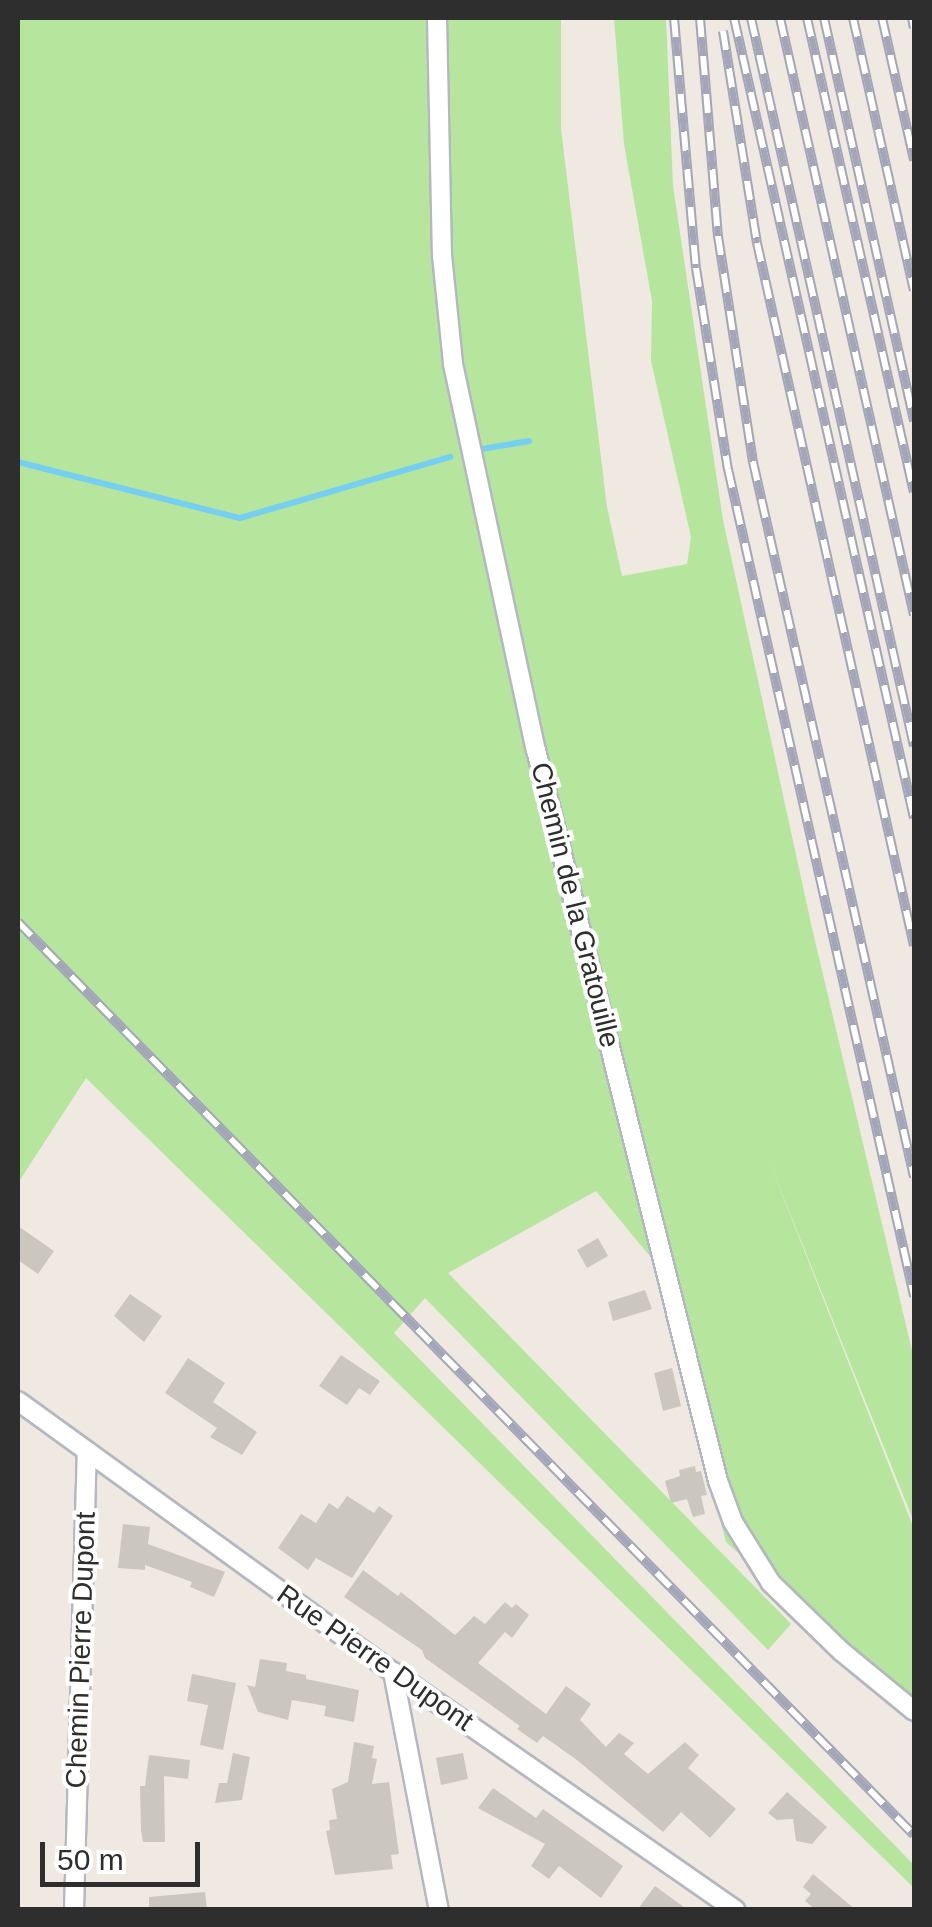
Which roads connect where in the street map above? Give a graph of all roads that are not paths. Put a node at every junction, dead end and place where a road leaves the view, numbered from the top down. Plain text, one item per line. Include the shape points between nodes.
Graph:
1 (437, 18) edge
2 (18, 1401) edge
3 (87, 1451) junction
4 (393, 1672) junction
5 (914, 1712) edge
6 (74, 1910) edge
7 (439, 1910) edge
8 (736, 1910) edge

1 - 5 street, Chemin de la Gratouille via 442,255 453,364 536,750 718,1481 771,1582
2 - 3 street, Rue Pierre Dupont
3 - 4 street, Rue Pierre Dupont
3 - 6 street, Chemin Pierre Dupont
4 - 7 street
4 - 8 street, Rue Pierre Dupont

